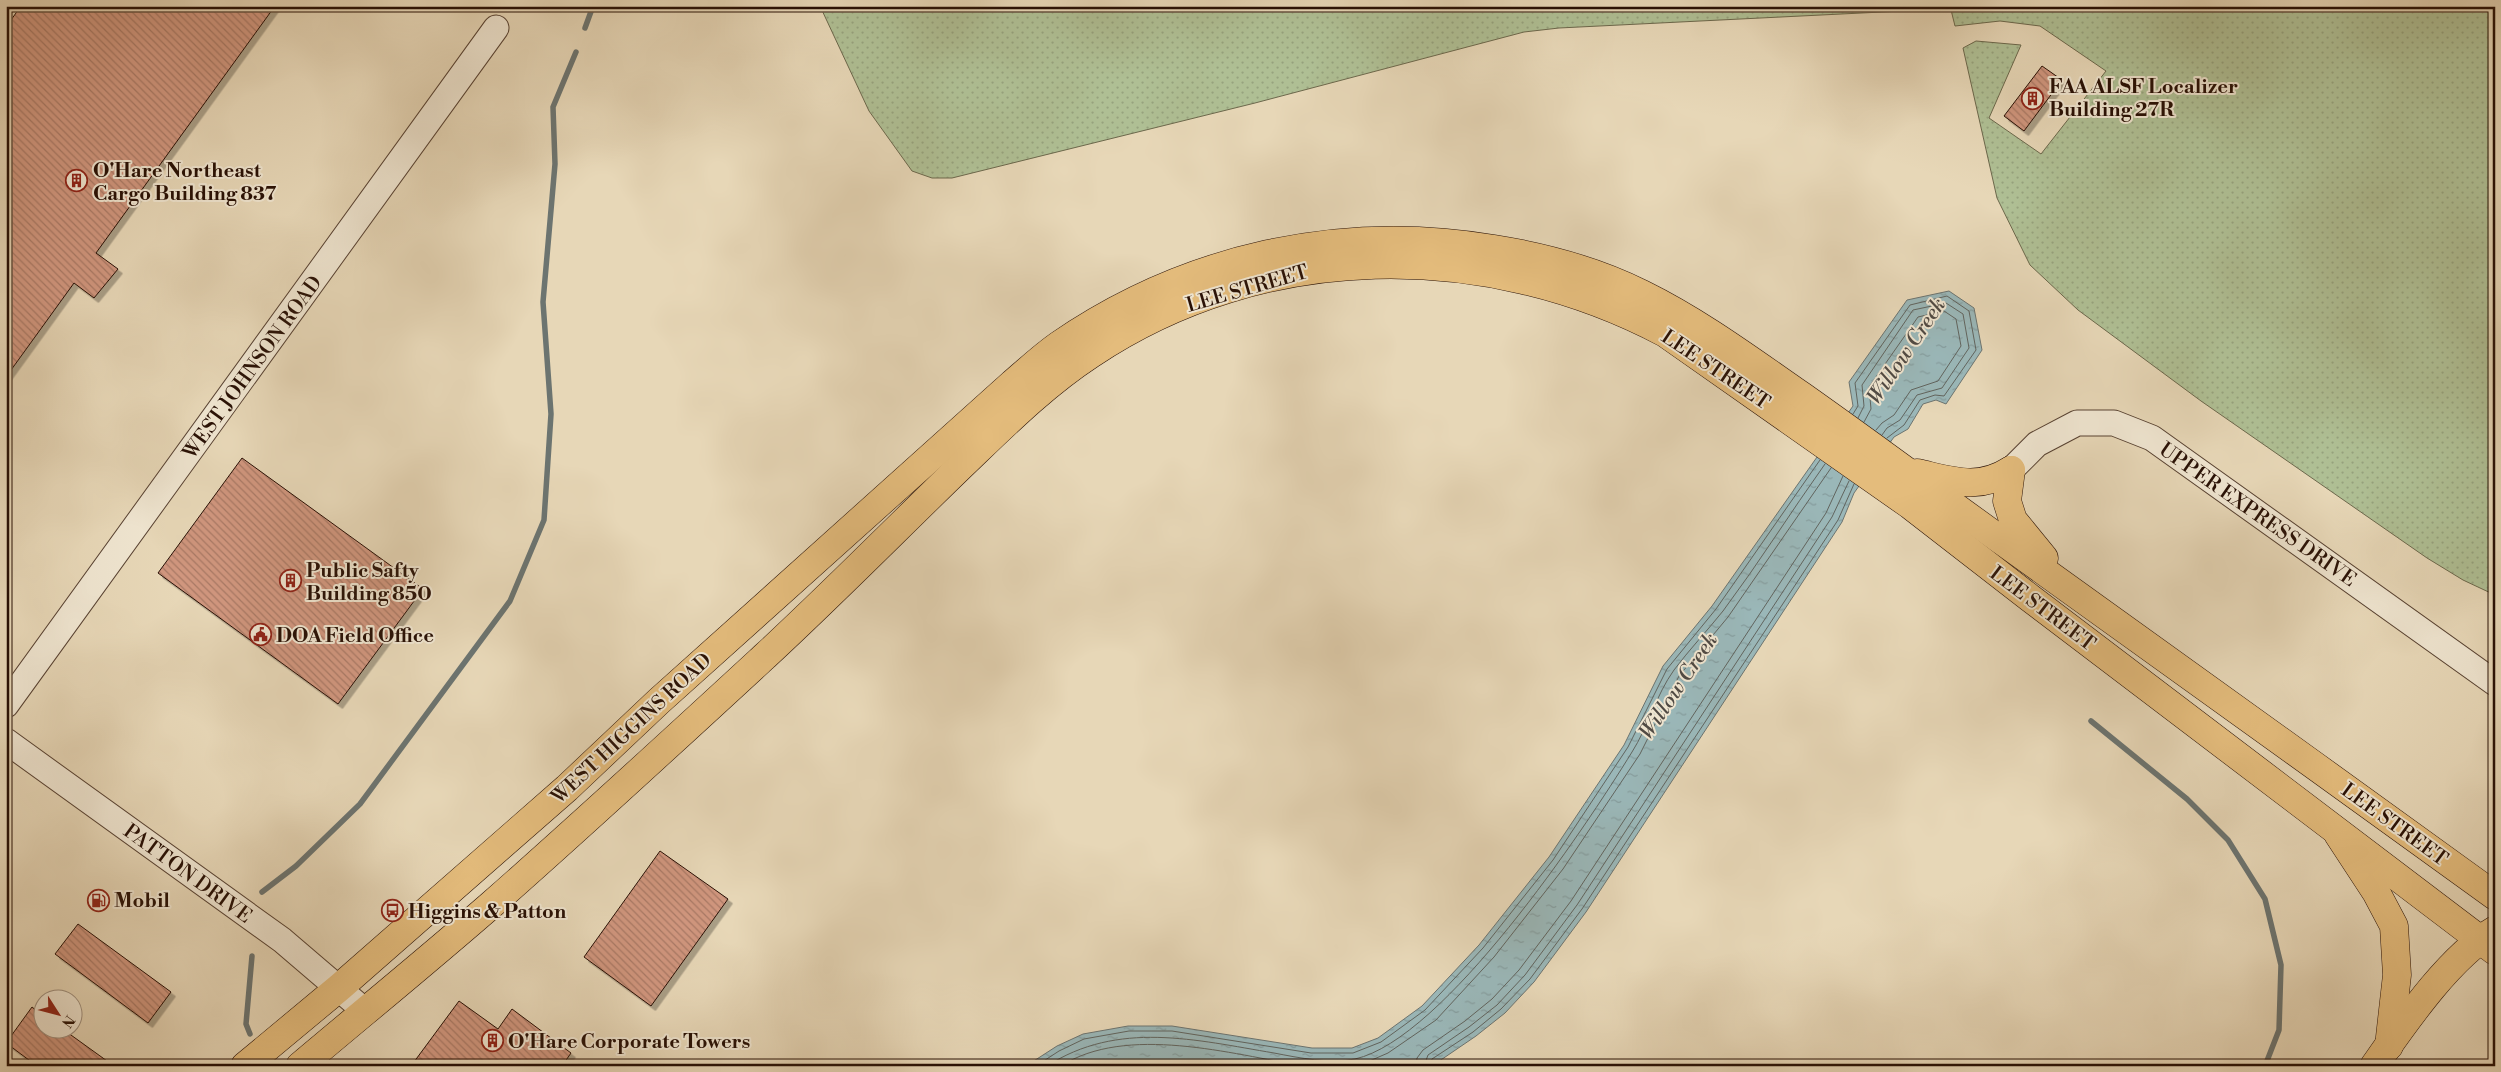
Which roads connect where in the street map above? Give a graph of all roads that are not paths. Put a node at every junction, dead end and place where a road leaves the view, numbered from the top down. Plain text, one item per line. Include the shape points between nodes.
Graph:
1 (496, 28) dead end
2 (1012, 384) joint
3 (1005, 424) joint
4 (1832, 433) junction
5 (1876, 465) junction
6 (1907, 470) junction
7 (2011, 470) junction
8 (2081, 598) junction
9 (2495, 683) edge
10 (6, 705) edge
11 (6, 741) edge
12 (2338, 834) junction
13 (2495, 896) edge
14 (2489, 940) edge
15 (340, 987) junction
16 (365, 1010) junction
17 (2382, 1056) edge
18 (245, 1066) edge
19 (300, 1066) edge

1 - 10 street, WEST JOHNSON ROAD
2 - 4 main road, LEE STREET via 1057,346 1108,315 1197,274 1247,258 1314,244 1416,239 1524,254 1589,273 1639,293 1726,342
2 - 15 main road, WEST HIGGINS ROAD via 659,701 567,788
3 - 4 main road, LEE STREET via 1046,387 1092,353 1192,302 1259,280 1317,268 1403,263 1458,267 1519,277 1627,313
3 - 16 main road, WEST HIGGINS ROAD via 779,643 606,802 488,908
4 - 5 main road, LEE STREET
5 - 6 main road
5 - 12 main road, LEE STREET
6 - 7 main road via 1966,484 1989,481
6 - 8 main road, LEE STREET
7 - 8 main road via 2007,502 2013,520
7 - 9 street, UPPER EXPRESS DRIVE via 2037,444 2076,424 2114,423 2152,438
8 - 13 main road, LEE STREET
11 - 15 street, PATTON DRIVE via 282,940
12 - 14 main road
12 - 17 main road via 2394,926 2397,976
14 - 17 main road via 2454,963
15 - 16 street, PATTON DRIVE
15 - 18 main road, WEST HIGGINS ROAD
16 - 19 main road, WEST HIGGINS ROAD

